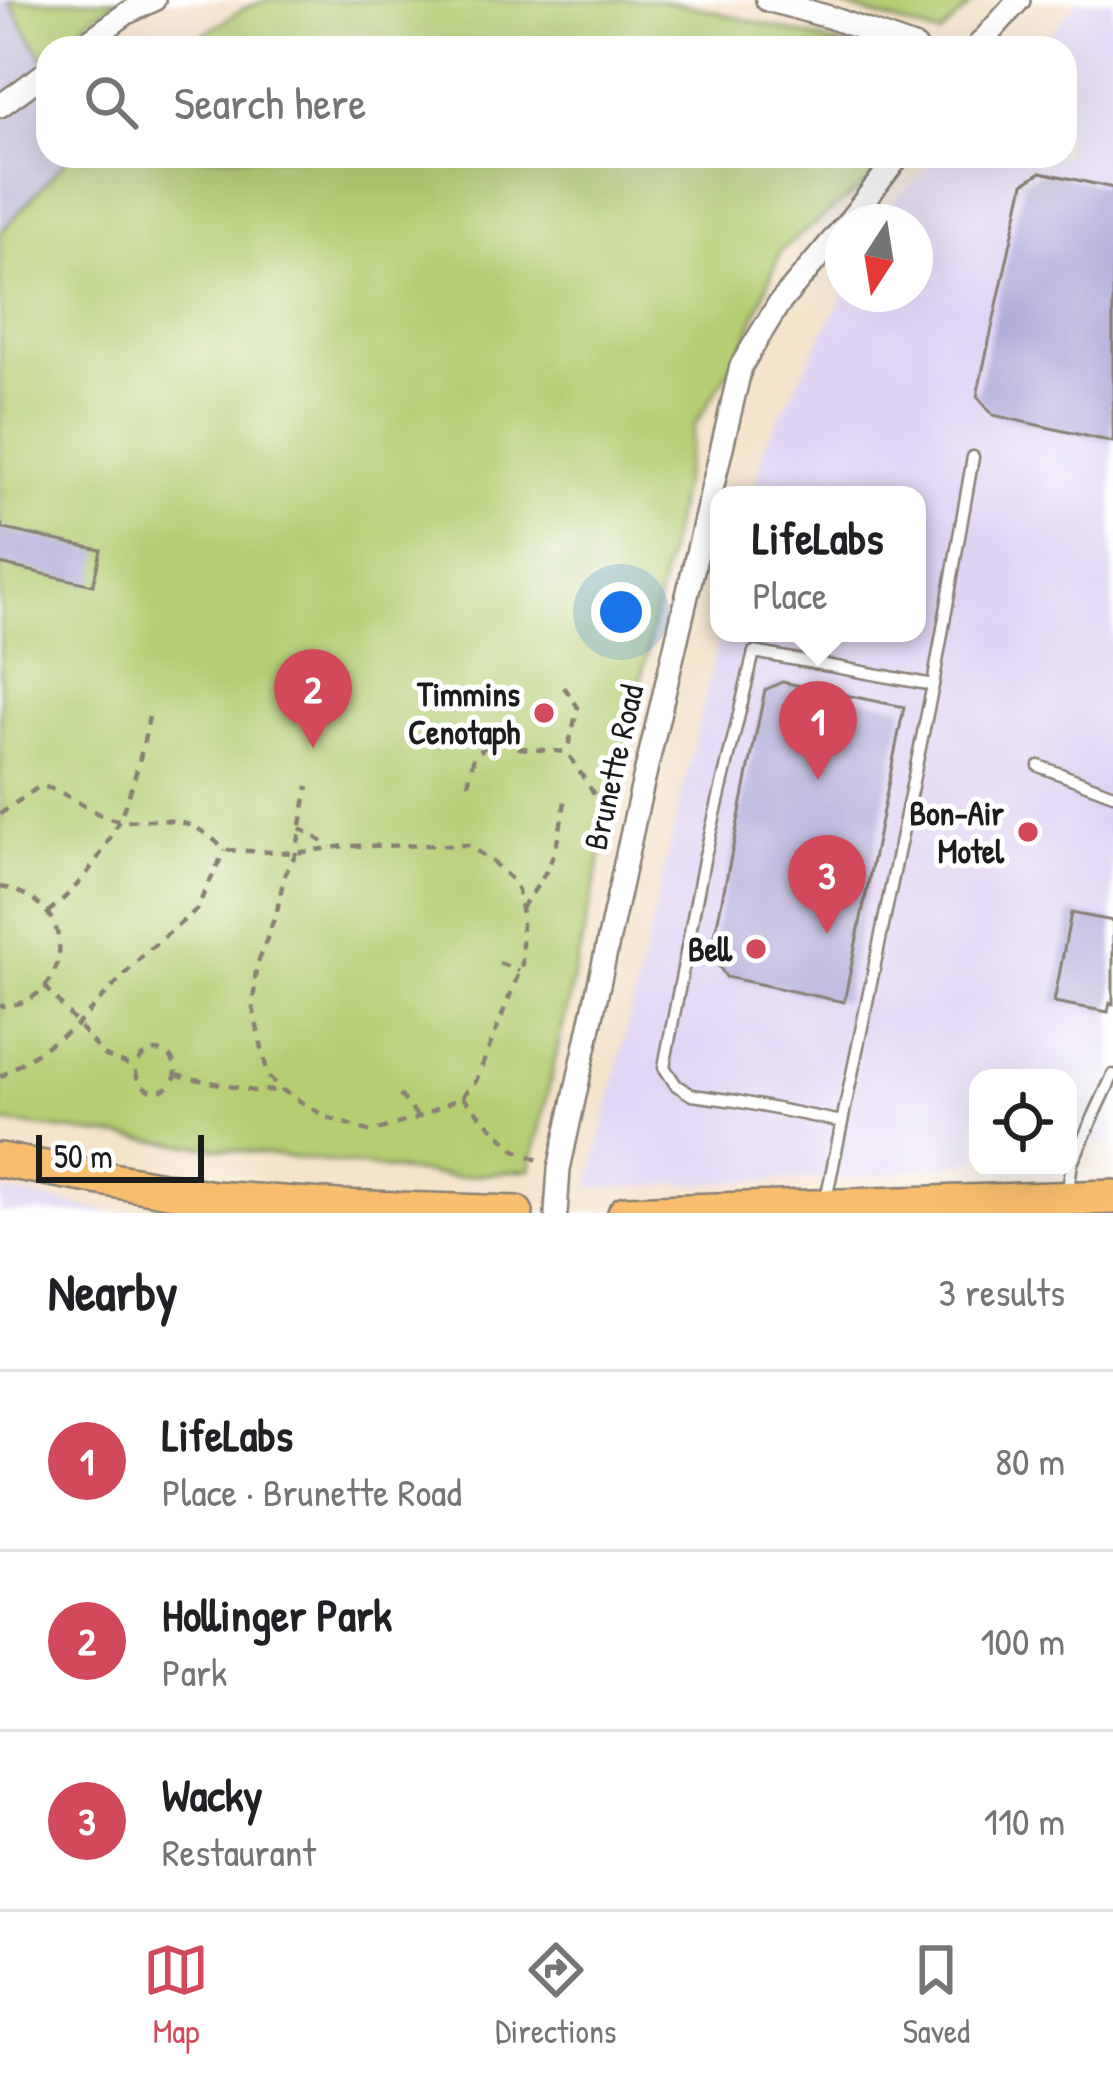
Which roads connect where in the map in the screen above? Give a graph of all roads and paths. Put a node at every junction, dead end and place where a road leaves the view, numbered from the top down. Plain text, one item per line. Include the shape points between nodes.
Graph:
1 (154, 0) edge
2 (767, 0) edge
3 (1019, 0) edge
4 (97, 36) edge
5 (882, 36) edge
6 (987, 36) edge
7 (36, 80) edge
8 (0, 106) edge
9 (890, 168) edge
10 (861, 204) edge
11 (825, 249) edge
12 (973, 457) dead end
13 (713, 486) edge
14 (710, 497) edge
15 (933, 685) junction
16 (564, 687) dead end
17 (149, 717) dead end
18 (567, 752) junction
19 (1039, 766) dead end
20 (468, 784) dead end
21 (308, 786) dead end
22 (1113, 794) edge
23 (565, 801) dead end
24 (603, 808) dead end
25 (0, 814) edge
26 (120, 821) junction
27 (300, 828) junction
28 (331, 848) junction
29 (225, 850) junction
30 (296, 853) junction
31 (0, 887) edge
32 (521, 908) junction
33 (48, 912) junction
34 (499, 963) dead end
35 (519, 971) junction
36 (45, 986) junction
37 (0, 1006) edge
38 (77, 1025) junction
39 (136, 1068) junction
40 (176, 1075) junction
41 (1113, 1075) edge
42 (0, 1077) edge
43 (282, 1090) junction
44 (400, 1095) dead end
45 (462, 1097) junction
46 (418, 1117) junction
47 (842, 1122) junction
48 (0, 1160) edge
49 (560, 1169) junction
50 (1113, 1197) edge
51 (1066, 1199) junction
52 (824, 1208) junction
53 (763, 1211) edge
54 (516, 1213) edge
55 (556, 1213) edge
56 (625, 1213) edge

1 - 4 street
2 - 5 street
3 - 6 street
7 - 8 street
9 - 10 street, Brunette Road
11 - 13 street, Brunette Road via 741,366
12 - 15 lane
14 - 49 street, Brunette Road
15 - 47 lane
15 - 47 lane via 754,652 704,860 664,1067 692,1095
16 - 18 path via 578,707
17 - 26 path
18 - 20 path via 518,748 506,731 474,756
18 - 24 path
19 - 22 lane
21 - 27 path
23 - 32 path via 556,853
25 - 26 path via 40,786
26 - 29 path via 174,819 206,831
26 - 33 path via 87,876
27 - 28 path
27 - 30 path
28 - 30 path
28 - 32 path via 468,845 512,880
29 - 30 path
29 - 38 path via 196,910
30 - 43 path via 256,968 253,1008 268,1076
31 - 33 path via 37,899
32 - 35 path
33 - 36 path via 60,951
34 - 35 path
35 - 45 path via 476,1081
36 - 37 path
36 - 38 path
38 - 39 path via 103,1055
38 - 42 path
39 - 40 path via 143,1087 156,1091
39 - 40 path via 147,1052 160,1051 175,1062
40 - 43 path
41 - 51 lane via 1072,1162
43 - 46 path via 337,1123 371,1132
44 - 46 path
45 - 46 path
45 - 49 path via 515,1150
47 - 52 lane
48 - 54 main road via 213,1198
49 - 55 street, Brunette Road
50 - 51 main road
51 - 52 main road
52 - 53 main road
53 - 56 main road

